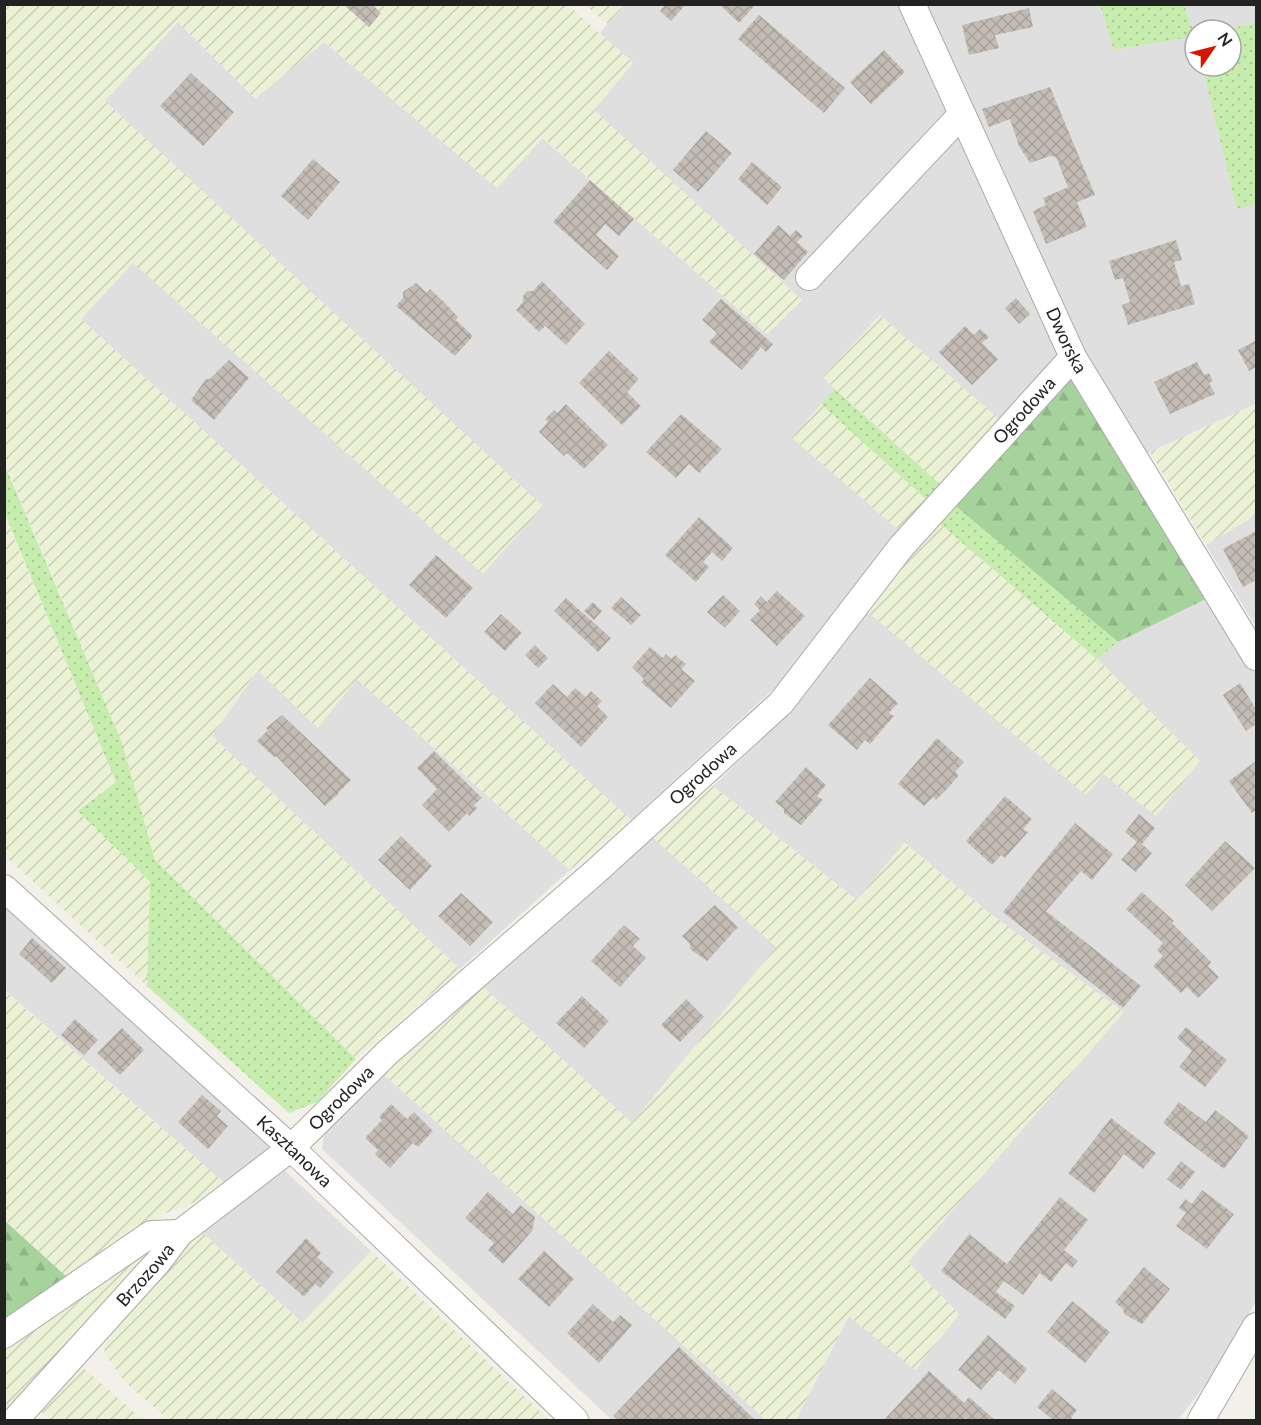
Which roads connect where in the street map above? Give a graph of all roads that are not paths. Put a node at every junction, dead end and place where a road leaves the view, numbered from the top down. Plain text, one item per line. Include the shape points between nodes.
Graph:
1 (912, 4) edge
2 (962, 114) junction
3 (809, 277) dead end
4 (1073, 357) junction
5 (1257, 657) edge
6 (4, 888) edge
7 (291, 1148) junction
8 (180, 1233) junction
9 (1257, 1326) edge
10 (4, 1335) edge
11 (15, 1420) edge
12 (575, 1420) edge
13 (1201, 1420) edge

1 - 2 street, Dworska
2 - 3 street
2 - 4 street, Dworska
4 - 5 street, Dworska
4 - 7 street, Ogrodowa via 901,547 781,703 387,1053
6 - 7 street, Kasztanowa
7 - 8 street, Brzozowa
7 - 12 street, Kasztanowa
8 - 10 street via 151,1234
8 - 11 street, Brzozowa
9 - 13 street

